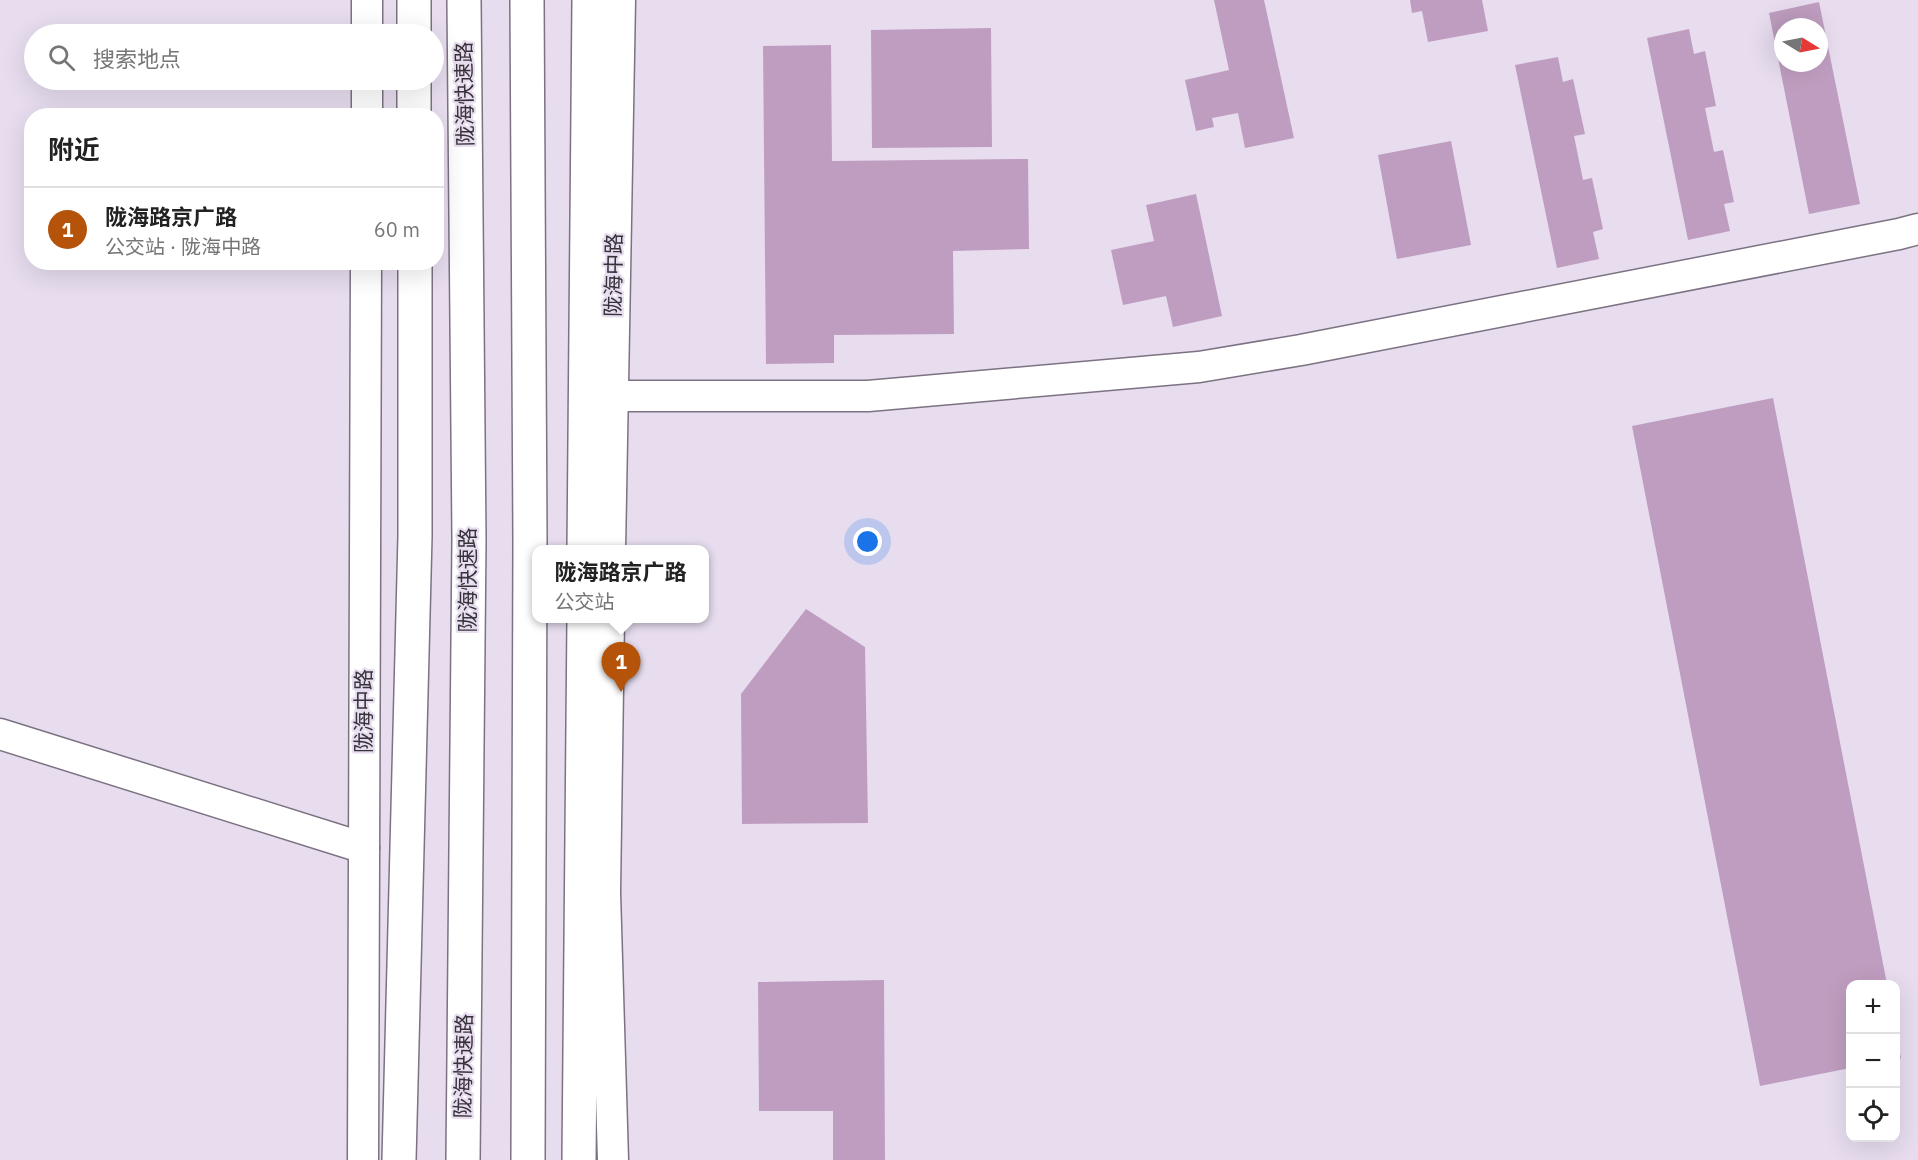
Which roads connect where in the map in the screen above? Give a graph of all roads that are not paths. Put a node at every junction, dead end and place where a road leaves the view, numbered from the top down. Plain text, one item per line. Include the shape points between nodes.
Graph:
1 (367, 0) edge
2 (414, 0) edge
3 (464, 0) edge
4 (527, 0) edge
5 (589, 0) edge
6 (620, 0) edge
7 (367, 24) edge
8 (414, 24) edge
9 (367, 90) edge
10 (414, 90) edge
11 (367, 108) edge
12 (414, 108) edge
13 (1918, 229) edge
14 (366, 270) edge
15 (415, 270) edge
16 (612, 396) junction
17 (584, 545) edge
18 (610, 545) edge
19 (584, 623) edge
20 (609, 623) edge
21 (0, 735) edge
22 (364, 848) junction
23 (363, 1160) edge
24 (399, 1160) edge
25 (463, 1160) edge
26 (528, 1160) edge
27 (579, 1160) edge
28 (613, 1160) edge

1 - 7 street
2 - 8 highway
3 - 25 highway, 陇海快速路 via 469,551
4 - 26 highway
5 - 17 highway
6 - 16 street, 陇海中路
9 - 11 street
10 - 12 highway
13 - 16 street via 1199,367 868,396
14 - 22 street, 陇海中路
15 - 24 highway via 415,536
16 - 18 street, 陇海中路
19 - 27 highway
20 - 28 street via 604,893
21 - 22 street
22 - 23 street, 陇海中路

